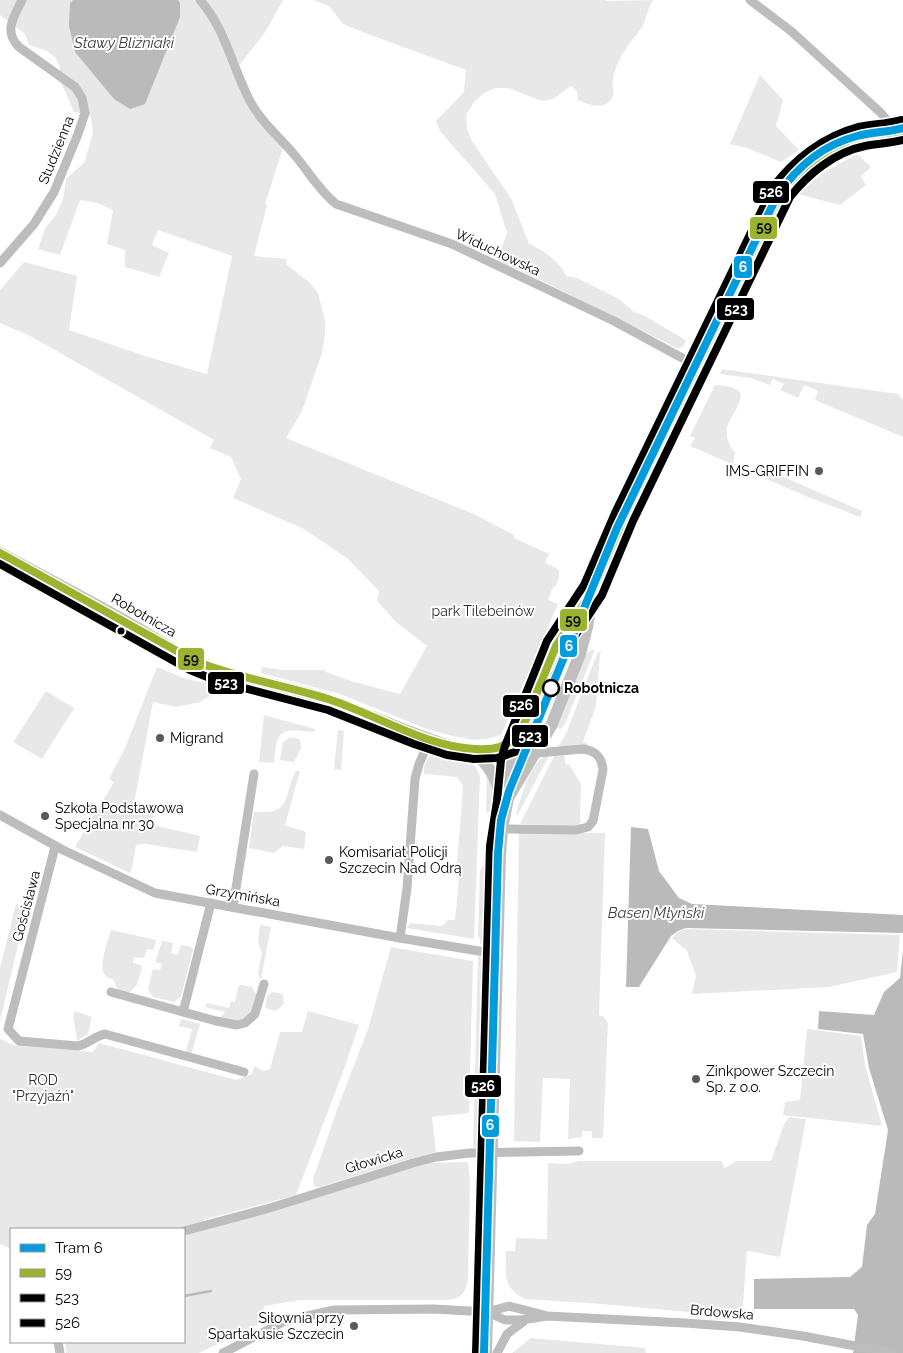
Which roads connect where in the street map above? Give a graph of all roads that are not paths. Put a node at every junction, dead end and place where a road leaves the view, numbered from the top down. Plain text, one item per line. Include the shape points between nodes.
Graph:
1 (22, 0) edge
2 (200, 0) edge
3 (750, 0) edge
4 (897, 132) edge
5 (0, 264) edge
6 (697, 366) junction
7 (0, 553) edge
8 (593, 590) junction
9 (522, 729) junction
10 (430, 739) junction
11 (449, 745) junction
12 (495, 748) junction
13 (536, 753) junction
14 (512, 757) junction
15 (254, 774) dead end
16 (511, 794) junction
17 (0, 815) edge
18 (502, 829) junction
19 (55, 846) junction
20 (212, 903) junction
21 (233, 907) junction
22 (400, 938) junction
23 (497, 954) junction
24 (264, 984) dead end
25 (111, 992) dead end
26 (183, 1012) junction
27 (244, 1072) dead end
28 (579, 1150) dead end
29 (491, 1152) junction
30 (185, 1231) edge
31 (487, 1312) junction
32 (547, 1316) junction
33 (533, 1318) junction
34 (226, 1352) edge
35 (486, 1353) edge
36 (497, 1353) edge
37 (892, 1353) edge

1 - 5 street, Studzienna via 11,26 12,39 75,87 82,98 85,113 54,192 34,224
2 - 6 street, Widuchowska via 223,36 254,109 336,204 452,244 614,321
3 - 4 street via 791,31 881,113
4 - 6 street via 862,137 839,145 786,185
6 - 8 street via 624,517
7 - 10 street, Robotnicza via 209,667 331,700
8 - 9 street via 556,646
8 - 13 street via 580,654 551,726
9 - 12 street, Robotnicza via 514,740
9 - 14 street
10 - 11 street, Robotnicza
10 - 22 street via 415,779
11 - 12 street, Robotnicza
11 - 14 street, Robotnicza
11 - 18 street, Robotnicza via 474,754 491,772 501,797
12 - 14 street, Robotnicza
13 - 14 street
13 - 16 street
13 - 18 street via 583,749 599,755 603,770 593,821 588,827 576,830
14 - 16 street via 509,771
15 - 21 street
16 - 18 street
17 - 19 street, Grzymińska
18 - 23 street
19 - 20 street, Grzymińska via 149,891
19 - 27 street, Gościsława via 8,1029 19,1041 78,1046 106,1034
20 - 21 street, Grzymińska
20 - 26 street
21 - 22 street, Grzymińska
22 - 23 street, Grzymińska
23 - 29 street
24 - 26 street via 255,1014 246,1023 230,1025
25 - 26 street
28 - 29 street, Głowicka
29 - 30 street, Głowicka via 457,1154 413,1163
29 - 31 street
31 - 32 street, Brdowska via 509,1306
31 - 33 street, Brdowska via 505,1320
31 - 34 street via 329,1311 280,1323
31 - 35 street
32 - 33 street, Brdowska
32 - 37 street, Brdowska via 730,1326
33 - 36 street, Brdowska via 509,1331

